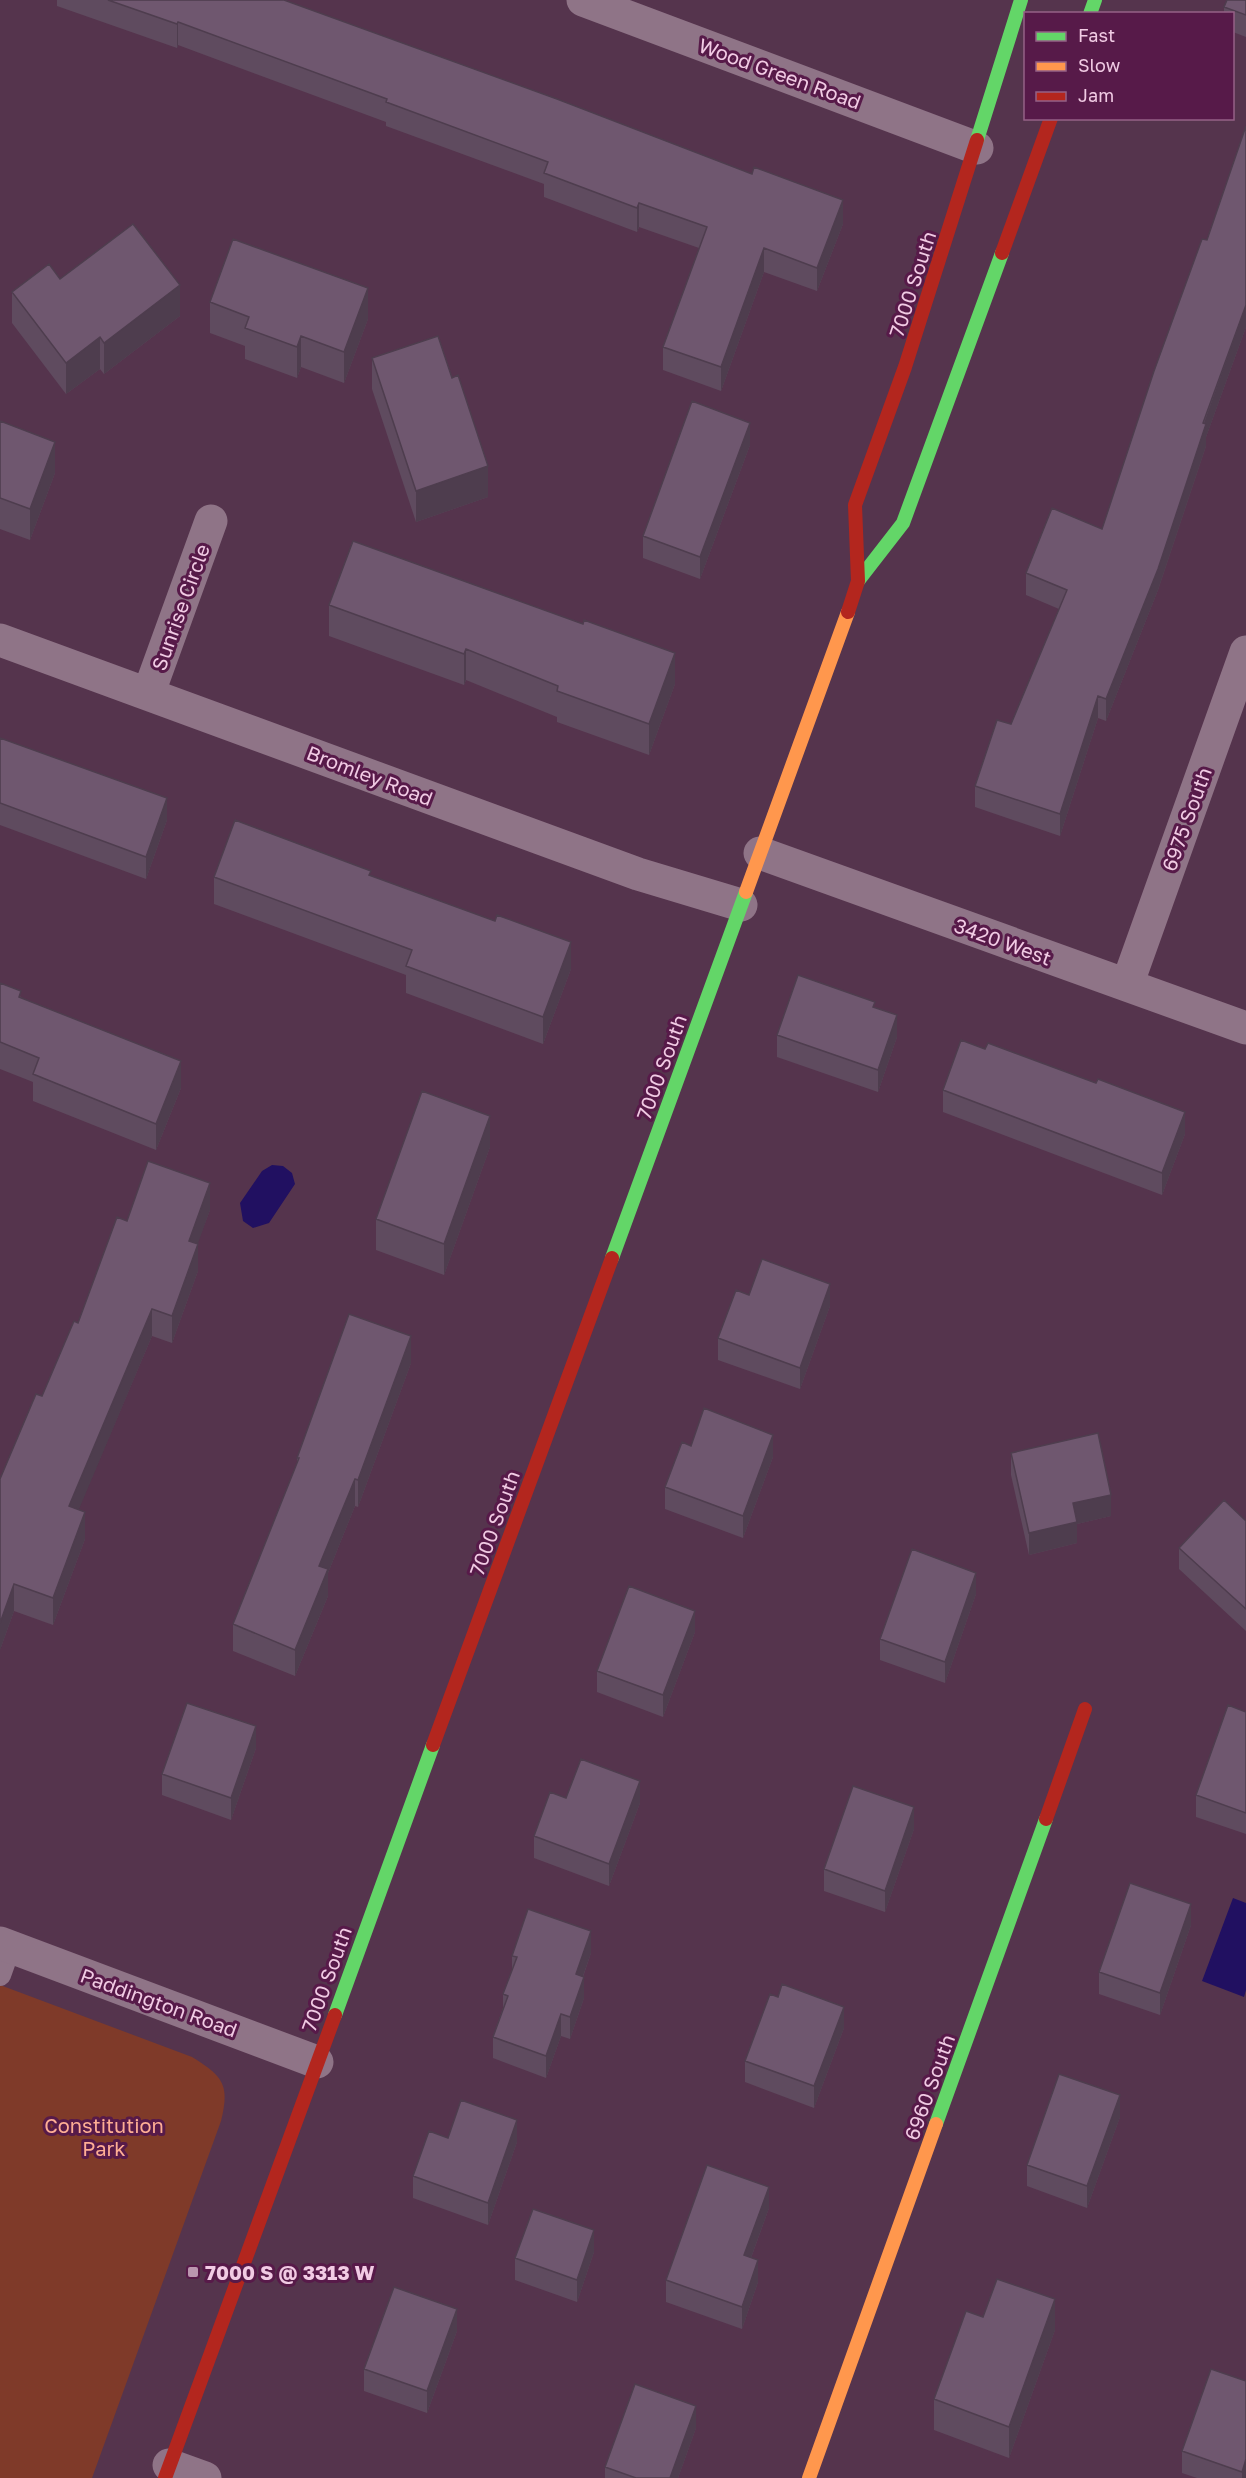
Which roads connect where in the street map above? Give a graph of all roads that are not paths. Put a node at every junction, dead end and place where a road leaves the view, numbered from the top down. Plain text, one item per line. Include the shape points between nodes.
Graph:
1 (583, 0) edge
2 (1022, 0) edge
3 (1051, 120) edge
4 (977, 147) junction
5 (211, 521) dead end
6 (858, 581) junction
7 (0, 640) edge
8 (1246, 652) edge
9 (149, 692) junction
10 (760, 853) junction
11 (741, 905) junction
12 (1127, 985) junction
13 (1246, 1028) edge
14 (1085, 1709) dead end
15 (3, 1955) edge
16 (317, 2062) junction
17 (167, 2472) edge
18 (205, 2478) edge
19 (809, 2478) edge

1 - 4 street, Wood Green Road
2 - 4 main road, 7000 South
3 - 6 main road, 7000 South via 903,523
4 - 6 main road, 7000 South via 855,505
5 - 9 street, Sunrise Circle
6 - 10 main road, 7000 South
7 - 9 street, Bromley Road
8 - 12 street, 6975 South
9 - 11 street, Bromley Road via 638,874
10 - 11 main road, 7000 South
10 - 12 street, 3420 West
11 - 16 main road, 7000 South
12 - 13 street, 3420 West
14 - 19 main road, 6960 South
15 - 16 street, Paddington Road
16 - 17 main road, 7000 South
17 - 18 street

